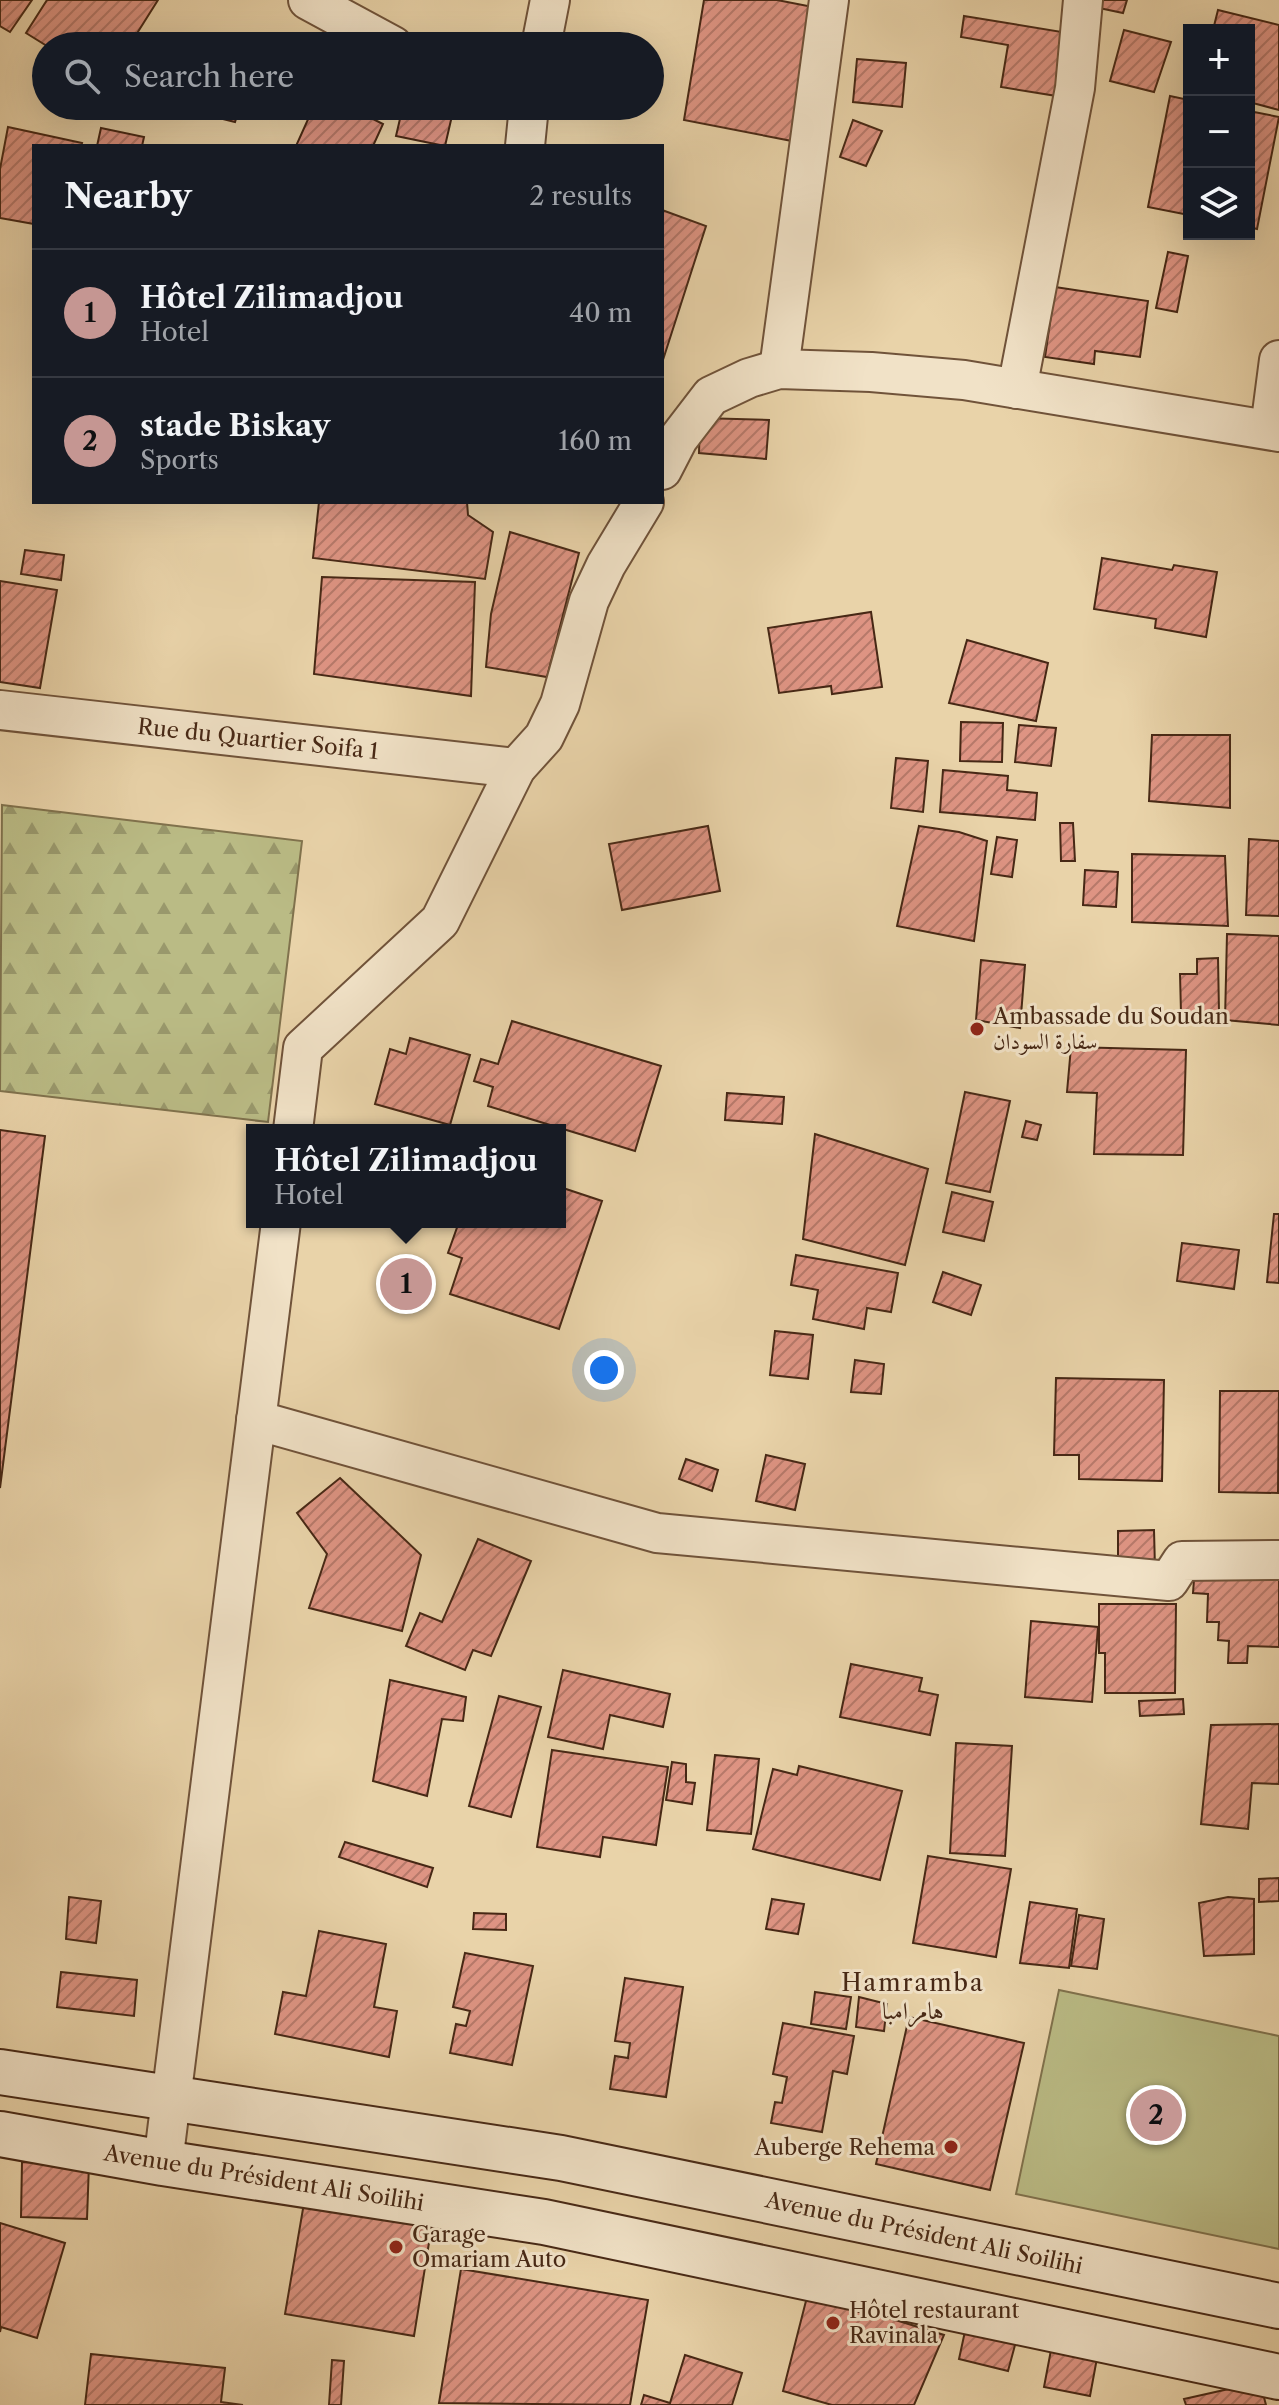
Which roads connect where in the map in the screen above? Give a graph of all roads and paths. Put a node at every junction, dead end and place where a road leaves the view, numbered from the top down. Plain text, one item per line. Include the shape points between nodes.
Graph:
1 (308, 0) edge
2 (550, 0) edge
3 (829, 0) edge
4 (1083, 0) edge
5 (367, 32) edge
6 (544, 32) edge
7 (1279, 360) edge
8 (779, 369) junction
9 (1017, 389) junction
10 (1274, 431) edge
11 (664, 466) edge
12 (643, 504) edge
13 (0, 710) edge
14 (516, 768) junction
15 (294, 1124) edge
16 (280, 1228) edge
17 (256, 1420) junction
18 (1279, 1560) edge
19 (0, 2072) edge
20 (172, 2099) junction
21 (0, 2134) edge
22 (163, 2163) junction
23 (1279, 2306) edge
24 (1279, 2377) edge

1 - 5 street
2 - 6 street
3 - 8 street
4 - 9 street via 1075,88
7 - 10 street
8 - 9 street via 871,372
8 - 11 street via 711,396
9 - 10 street
12 - 14 street via 589,601 560,704 544,737
13 - 14 street, Rue du Quartier Soifa 1
14 - 15 street via 440,921 303,1048
16 - 17 street
17 - 18 street via 657,1533 1169,1581 1182,1561
17 - 20 street
19 - 20 street, Avenue du Président Ali Soilihi
20 - 22 street
20 - 23 street, Avenue du Président Ali Soilihi via 561,2158
21 - 22 street, Avenue du Président Ali Soilihi
22 - 24 street, Avenue du Président Ali Soilihi via 544,2222

